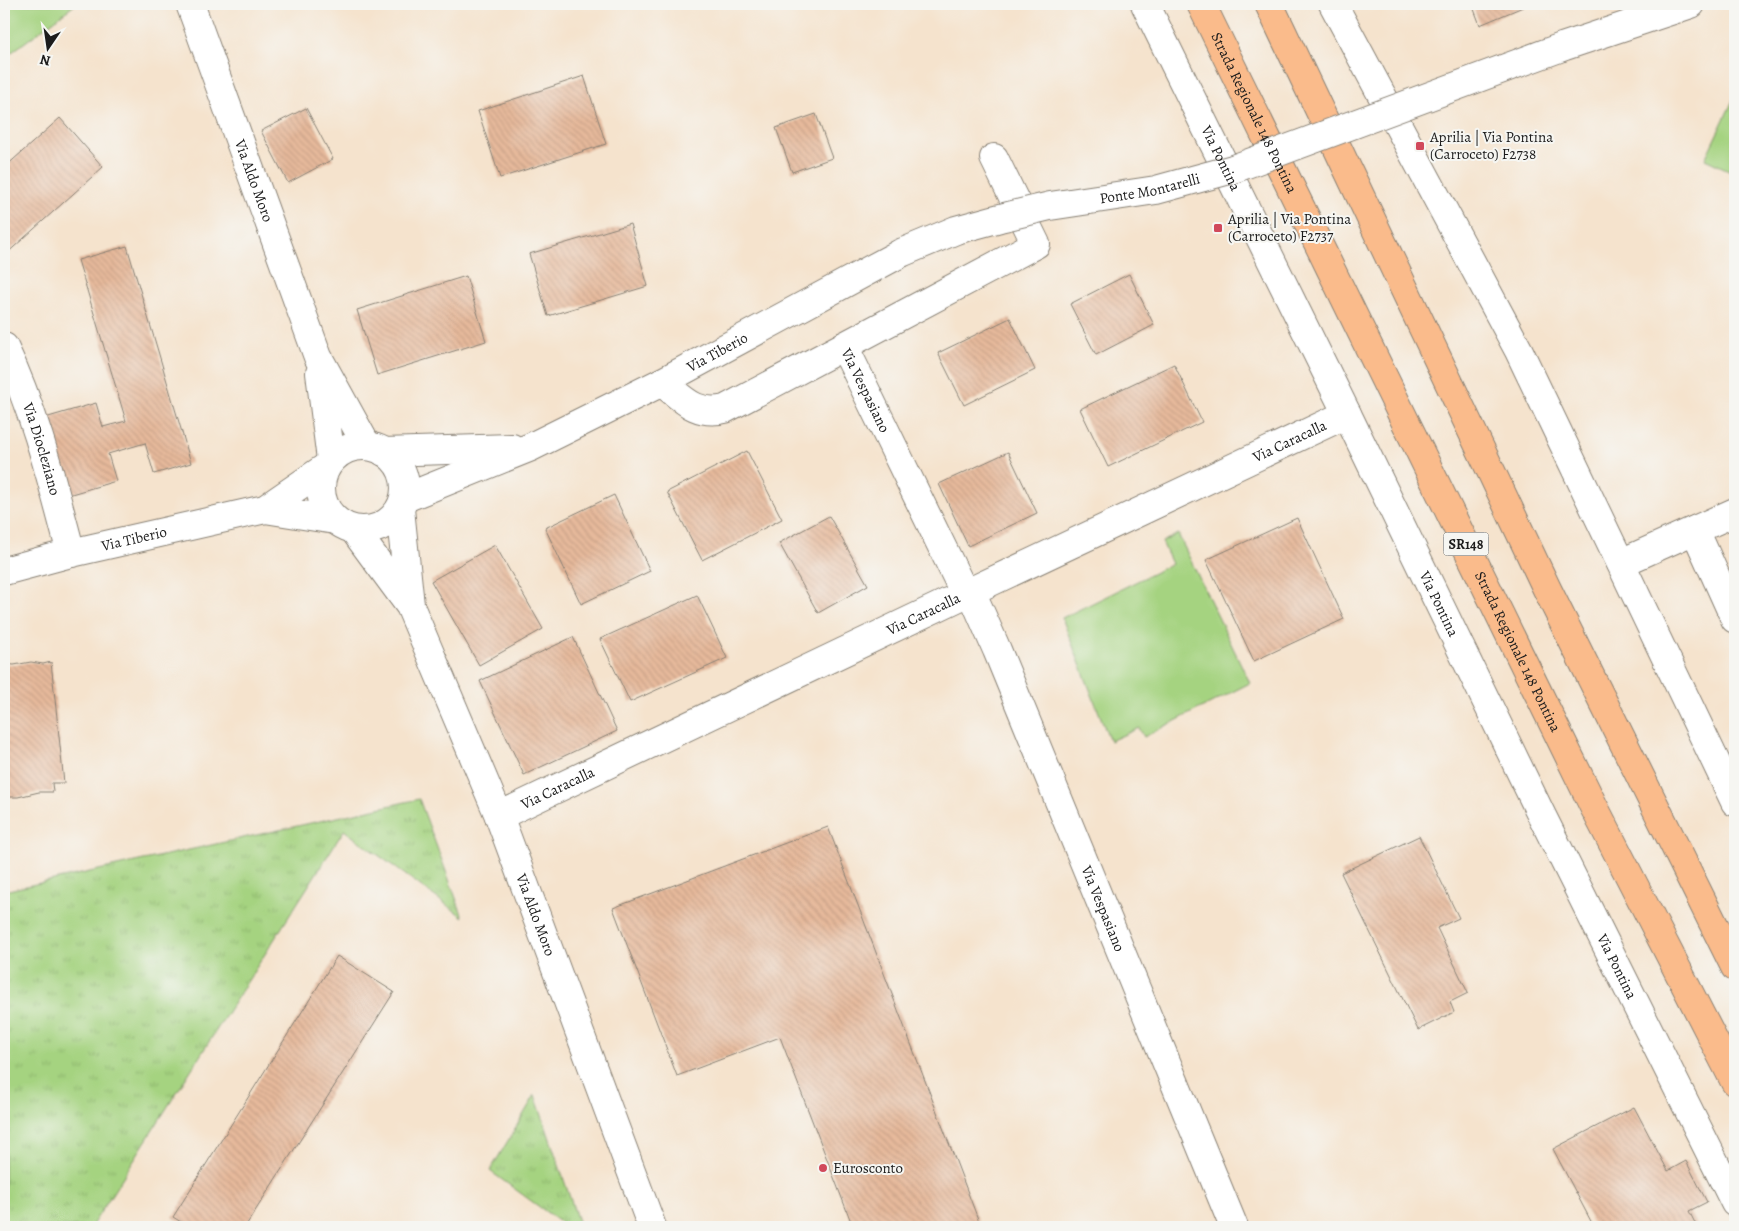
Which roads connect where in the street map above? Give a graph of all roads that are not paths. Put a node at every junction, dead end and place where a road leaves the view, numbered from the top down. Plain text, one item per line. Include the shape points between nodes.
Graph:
1 (190, 4) edge
2 (1145, 4) edge
3 (1201, 4) edge
4 (1269, 4) edge
5 (1333, 4) edge
6 (1691, 4) edge
7 (994, 158) dead end
8 (901, 253) joint
9 (844, 346) junction
10 (4, 347) edge
11 (318, 357) junction
12 (662, 382) junction
13 (1347, 414) junction
14 (531, 447) junction
15 (376, 449) junction
16 (329, 464) junction
17 (402, 504) junction
18 (265, 509) junction
19 (1735, 512) edge
20 (344, 525) junction
21 (1695, 530) junction
22 (71, 553) junction
23 (1621, 563) junction
24 (4, 571) edge
25 (968, 592) junction
26 (410, 606) junction
27 (1735, 619) edge
28 (1735, 802) edge
29 (500, 816) junction
30 (1735, 968) edge
31 (1735, 1082) edge
32 (1735, 1203) edge
33 (652, 1227) edge
34 (1234, 1227) edge

1 - 11 street, Via Aldo Moro
2 - 13 street, Via Pontina
3 - 31 highway, Strada Regionale 148 Pontina / SR148 via 1593,805
4 - 30 highway via 1547,589
5 - 23 street via 1520,351
6 - 8 street, Ponte Montarelli, bridge via 1562,47 1233,169 1176,186 1050,206 1000,218 956,230
7 - 9 street via 1036,244
8 - 12 street, Via Tiberio
9 - 12 street, Via Vespasiano via 714,412 703,411 688,403
9 - 25 street, Via Vespasiano
10 - 22 street, Via Diocleziano via 37,428
11 - 15 street, Via Aldo Moro
11 - 16 street, Via Aldo Moro
12 - 14 street, Via Tiberio
13 - 25 street, Via Caracalla
13 - 32 street, Via Pontina
14 - 15 street, Via Tiberio
14 - 17 street, Via Tiberio
15 - 16 street via 354,447 342,452
15 - 17 street, Via Aldo Moro via 395,460 402,472 406,485
16 - 18 street, Via Tiberio
16 - 20 street, Via Aldo Moro via 321,480 321,495 326,509
17 - 20 street via 392,520 380,527 368,531
17 - 26 street, Via Aldo Moro
18 - 20 street, Via Tiberio
18 - 22 street, Via Tiberio
19 - 21 street
20 - 26 street, Via Aldo Moro
21 - 23 street
21 - 27 street
22 - 24 street, Via Tiberio
23 - 28 street
25 - 29 street, Via Caracalla
25 - 34 street, Via Vespasiano via 997,650
26 - 29 street, Via Aldo Moro
29 - 33 street, Via Aldo Moro

